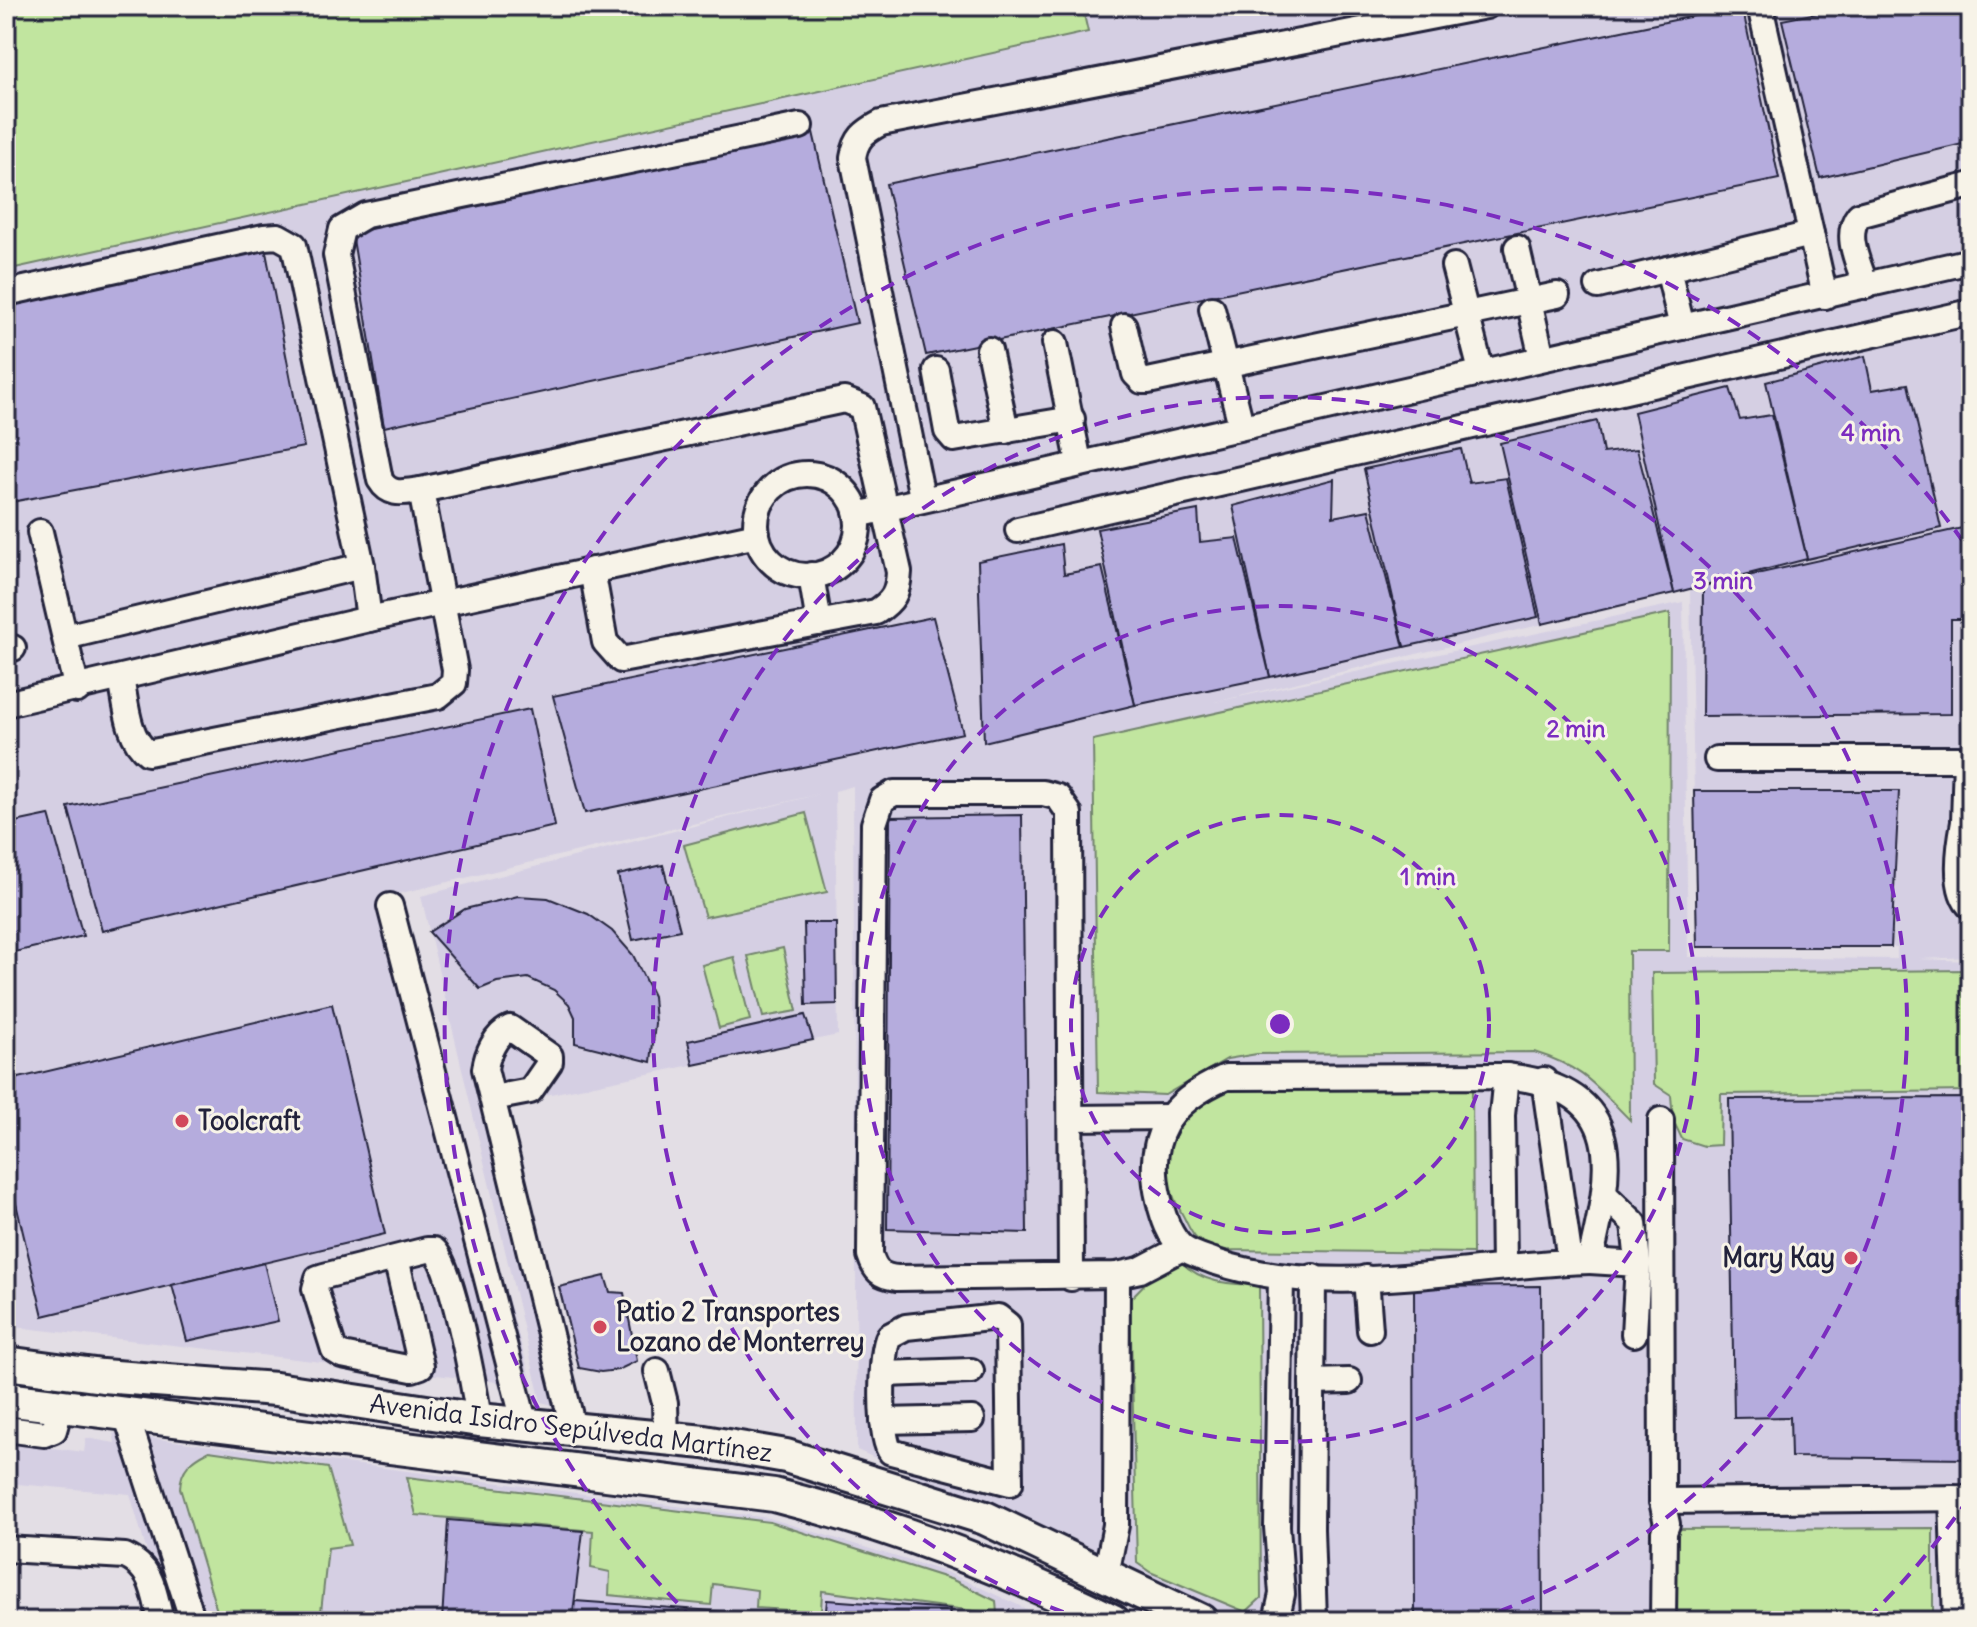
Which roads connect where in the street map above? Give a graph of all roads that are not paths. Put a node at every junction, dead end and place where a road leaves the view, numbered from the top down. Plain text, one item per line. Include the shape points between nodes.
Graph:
1 (1486, 6) edge
2 (1760, 6) edge
3 (800, 126) dead end
4 (1971, 185) edge
5 (1811, 234) junction
6 (1517, 248) dead end
7 (1971, 261) edge
8 (1454, 266) dead end
9 (1668, 269) junction
10 (1598, 286) dead end
11 (1866, 286) junction
12 (6, 293) edge
13 (1557, 295) dead end
14 (1825, 296) junction
15 (1528, 302) junction
16 (1212, 309) dead end
17 (1971, 312) edge
18 (1467, 316) junction
19 (1124, 326) dead end
20 (1682, 327) junction
21 (1055, 343) dead end
22 (989, 350) dead end
23 (1542, 358) junction
24 (1226, 364) junction
25 (936, 370) dead end
26 (1481, 371) junction
27 (1072, 419) junction
28 (1241, 425) junction
29 (1006, 431) junction
30 (1079, 462) junction
31 (421, 490) junction
32 (922, 497) junction
33 (884, 508) junction
34 (857, 515) junction
35 (1018, 530) dead end
36 (40, 532) dead end
37 (757, 535) junction
38 (362, 566) junction
39 (592, 570) junction
40 (811, 575) junction
41 (443, 603) junction
42 (369, 619) junction
43 (819, 623) junction
44 (65, 637) junction
45 (121, 678) junction
46 (77, 690) junction
47 (6, 704) edge
48 (1717, 759) dead end
49 (1969, 759) edge
50 (1968, 822) edge
51 (1966, 864) edge
52 (390, 906) dead end
53 (1971, 907) edge
54 (1506, 1076) junction
55 (1544, 1080) junction
56 (493, 1098) dead end
57 (1545, 1111) junction
58 (1502, 1115) junction
59 (1170, 1117) junction
60 (1071, 1118) junction
61 (1661, 1120) dead end
62 (1605, 1195) junction
63 (1182, 1248) junction
64 (396, 1258) junction
65 (1580, 1261) junction
66 (1638, 1264) junction
67 (1504, 1267) junction
68 (1117, 1275) junction
69 (1281, 1277) junction
70 (1313, 1277) junction
71 (1071, 1278) junction
72 (1366, 1278) junction
73 (455, 1307) junction
74 (412, 1318) junction
75 (1370, 1330) dead end
76 (1634, 1334) dead end
77 (6, 1363) edge
78 (657, 1371) dead end
79 (971, 1371) dead end
80 (884, 1374) junction
81 (1349, 1381) dead end
82 (1312, 1382) junction
83 (6, 1399) edge
84 (61, 1405) junction
85 (126, 1414) junction
86 (448, 1415) junction
87 (972, 1419) dead end
88 (479, 1420) junction
89 (883, 1421) junction
90 (525, 1425) junction
91 (573, 1428) junction
92 (6, 1429) edge
93 (666, 1439) junction
94 (371, 1445) junction
95 (1010, 1483) junction
96 (1961, 1498) edge
97 (1662, 1501) junction
98 (1005, 1527) junction
99 (1277, 1527) junction
100 (1311, 1529) junction
101 (6, 1549) edge
102 (1106, 1575) junction
103 (161, 1621) edge
104 (193, 1621) edge
105 (1113, 1621) edge
106 (1201, 1621) edge
107 (1276, 1621) edge
108 (1314, 1621) edge
109 (1663, 1621) edge
110 (1956, 1621) edge

1 - 32 street via 881,123 865,131 853,158
2 - 5 street
3 - 31 street via 366,215 342,229 336,255 380,480 385,490 395,493
4 - 11 street via 1859,215 1851,225 1851,238
5 - 9 street
5 - 14 street
6 - 15 street
7 - 11 street
8 - 18 street
9 - 10 street
9 - 20 street
11 - 14 street
12 - 38 street via 264,237 287,239 298,254
13 - 15 street
14 - 20 street
15 - 18 street
15 - 23 street
16 - 24 street
17 - 35 street
18 - 24 street
18 - 26 street
19 - 24 street via 1135,374 1142,381
20 - 23 street
21 - 27 street
22 - 29 street
23 - 26 street
24 - 28 street
25 - 29 street via 949,436
26 - 28 street
27 - 29 street
27 - 30 street
28 - 30 street
30 - 32 street
31 - 33 street via 844,400 855,401 866,416
31 - 41 street
32 - 33 street
33 - 34 street
33 - 43 street via 899,572 891,602 876,612
34 - 37 street via 840,485 806,473 781,482 762,500
34 - 40 street via 858,532 847,555 827,571
36 - 44 street
37 - 39 street
37 - 40 street via 776,565 792,574
38 - 42 street
38 - 44 street
39 - 41 street
39 - 43 street via 605,642 621,660
40 - 43 street
41 - 42 street
41 - 45 street via 455,670 454,683 438,696 148,753 133,735
42 - 45 street
44 - 46 street
45 - 46 street
46 - 47 street
48 - 49 street
49 - 50 street
50 - 51 street
51 - 53 street via 1961,891
52 - 90 street
54 - 55 street
54 - 58 street
54 - 59 street via 1226,1077 1189,1097
55 - 57 street
55 - 62 street via 1576,1096 1593,1118 1605,1143
56 - 91 street
57 - 58 street
57 - 65 street
58 - 67 street
59 - 60 street
59 - 63 street via 1154,1149 1153,1175 1164,1221
60 - 71 street
60 - 71 street via 1072,828 1066,804 1043,793 907,792 882,800 874,824 874,1268 897,1278
61 - 97 street
62 - 65 street
62 - 66 street via 1634,1223
63 - 68 street via 1140,1270
63 - 69 street via 1233,1268
64 - 73 street via 438,1252
64 - 74 street
64 - 74 street via 324,1276 315,1289 331,1346 342,1355 417,1369 422,1361
65 - 66 street
65 - 67 street
66 - 76 street
67 - 72 street
68 - 71 street
68 - 102 street via 1116,1525
69 - 70 street
69 - 99 street
70 - 72 street
70 - 82 street
72 - 75 street
73 - 74 street
73 - 88 street
77 - 86 main road, Avenida Isidro Sepúlveda Martínez via 276,1389
78 - 93 street
79 - 80 street
80 - 89 street
80 - 95 street via 886,1342 897,1331 1004,1319 1010,1362
81 - 82 street
82 - 100 street
83 - 84 main road, Avenida Isidro Sepúlveda Martínez
84 - 85 main road, Avenida Isidro Sepúlveda Martínez
84 - 92 street via 54,1430 44,1434
85 - 94 main road, Avenida Isidro Sepúlveda Martínez
85 - 104 street
86 - 88 main road, Avenida Isidro Sepúlveda Martínez
86 - 94 main road via 446,1434 440,1438
87 - 89 street
88 - 90 main road, Avenida Isidro Sepúlveda Martínez
89 - 95 street via 891,1452
90 - 91 main road, Avenida Isidro Sepúlveda Martínez
91 - 93 main road, Avenida Isidro Sepúlveda Martínez
93 - 98 main road, Avenida Isidro Sepúlveda Martínez via 786,1456
94 - 105 main road, Avenida Isidro Sepúlveda Martínez via 774,1495 969,1555
95 - 98 street
96 - 97 street
96 - 110 street
97 - 109 street via 1667,1524
98 - 102 main road, Avenida Isidro Sepúlveda Martínez
99 - 100 street
99 - 107 street via 1282,1594
100 - 108 street
101 - 103 street via 125,1556 150,1575
102 - 106 main road, Avenida Isidro Sepúlveda Martínez

